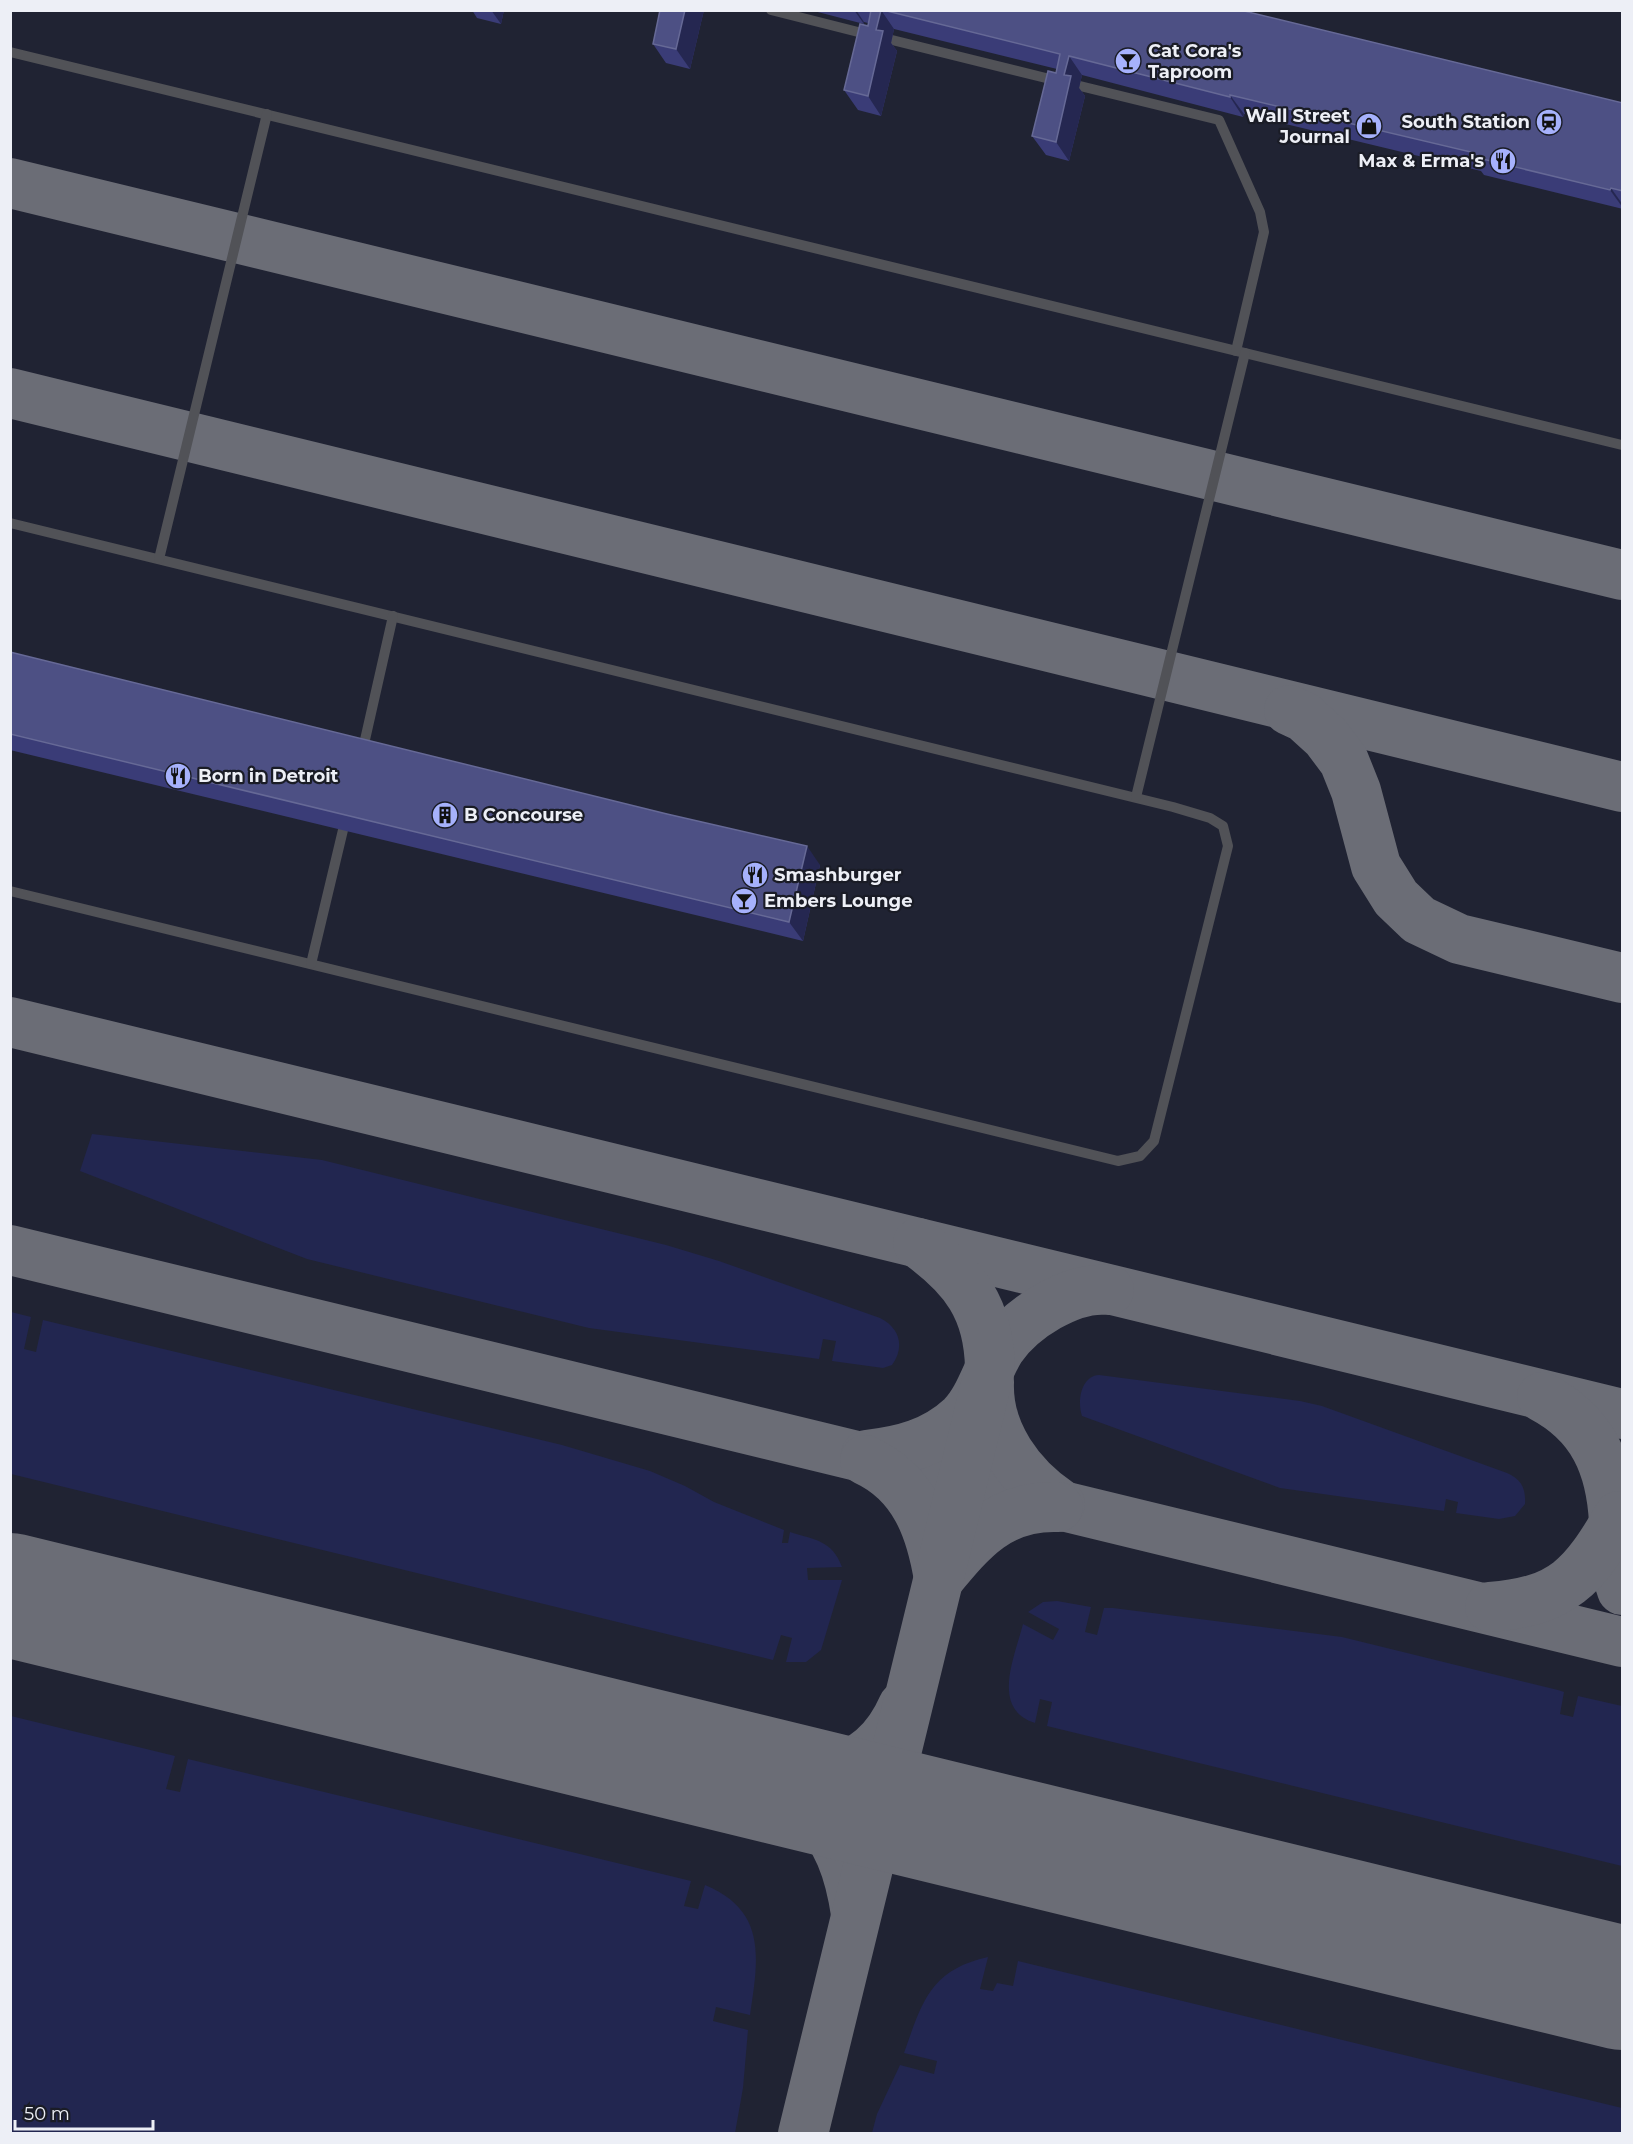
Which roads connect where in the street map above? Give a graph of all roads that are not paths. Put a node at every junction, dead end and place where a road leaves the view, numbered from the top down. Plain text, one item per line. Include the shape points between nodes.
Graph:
1 (771, 10) edge
2 (10, 52) edge
3 (267, 114) junction
4 (1240, 352) junction
5 (1623, 445) edge
6 (10, 523) edge
7 (159, 559) junction
8 (393, 616) junction
9 (362, 754) edge
10 (1136, 797) junction
11 (343, 830) edge
12 (10, 891) edge
13 (311, 964) junction

1 - 4 lane via 1219,120 1260,212 1264,232
2 - 3 lane
3 - 4 lane
3 - 7 lane
4 - 5 lane
4 - 10 lane
6 - 7 lane
7 - 8 lane
8 - 9 lane
8 - 10 lane
10 - 13 lane via 1210,818 1223,826 1228,846 1154,1141 1131,1160 1118,1161
11 - 13 lane
12 - 13 lane

